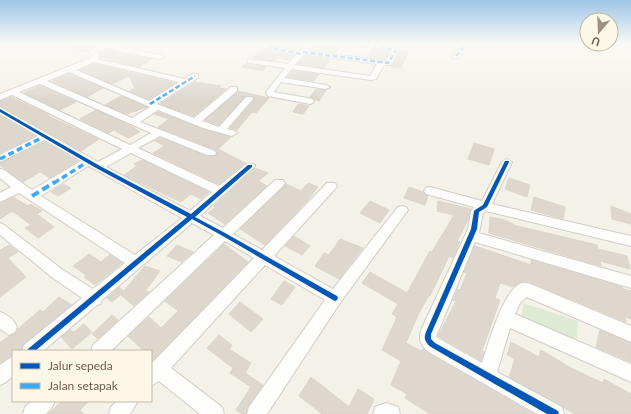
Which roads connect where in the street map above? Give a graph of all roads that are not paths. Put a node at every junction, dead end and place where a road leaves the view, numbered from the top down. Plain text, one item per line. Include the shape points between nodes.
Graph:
1 (85, 63) edge
2 (107, 63) edge
3 (270, 63) edge
4 (293, 63) edge
5 (381, 63) edge
6 (291, 66) junction
7 (70, 70) junction
8 (195, 76) dead end
9 (279, 79) junction
10 (42, 81) junction
11 (187, 82) junction
12 (326, 87) dead end
13 (234, 88) dead end
14 (12, 92) junction
15 (0, 97) edge
16 (249, 99) dead end
17 (310, 101) dead end
18 (154, 106) junction
19 (0, 110) edge
20 (133, 122) junction
21 (195, 122) junction
22 (221, 130) junction
23 (232, 132) dead end
24 (158, 133) junction
25 (45, 136) junction
26 (131, 149) junction
27 (211, 153) dead end
28 (0, 159) edge
29 (507, 162) dead end
30 (94, 164) junction
31 (250, 166) dead end
32 (0, 173) edge
33 (279, 184) dead end
34 (331, 186) dead end
35 (20, 187) junction
36 (430, 191) dead end
37 (221, 192) junction
38 (32, 196) junction
39 (0, 198) edge
40 (485, 206) junction
41 (402, 210) dead end
42 (191, 217) junction
43 (0, 228) edge
44 (223, 234) junction
45 (470, 236) junction
46 (631, 241) edge
47 (263, 257) junction
48 (136, 264) junction
49 (631, 282) edge
50 (335, 298) junction
51 (95, 299) junction
52 (506, 318) junction
53 (631, 334) edge
54 (31, 350) edge
55 (100, 350) edge
56 (12, 366) edge
57 (155, 373) edge
58 (631, 373) edge
59 (488, 374) junction
60 (0, 376) edge
61 (45, 402) edge
62 (128, 402) edge
63 (32, 414) edge
64 (118, 414) edge
65 (215, 414) edge
66 (256, 414) edge
67 (382, 414) edge
68 (391, 414) edge
69 (556, 414) edge

1 - 7 street
2 - 11 street
3 - 6 street
4 - 6 street
5 - 6 street via 371,78
6 - 9 street
7 - 10 street
7 - 18 street
8 - 11 street
9 - 12 street
9 - 17 street via 271,94
10 - 14 street
10 - 20 street
11 - 18 street
13 - 21 street
14 - 15 street
14 - 26 street
16 - 22 street
18 - 20 street
18 - 21 street
19 - 25 street
20 - 24 street
21 - 22 street
22 - 23 street
24 - 26 street
24 - 27 street
25 - 28 street
25 - 30 street
26 - 30 street
26 - 37 street
29 - 40 street
30 - 38 street
30 - 42 street
31 - 37 street
32 - 35 street
33 - 44 street
34 - 47 street
35 - 38 street
35 - 39 street
36 - 40 street
37 - 42 street
38 - 48 street
40 - 45 street via 477,211
40 - 46 street
41 - 50 street
42 - 44 street
42 - 48 street
43 - 51 street via 58,274
44 - 47 street
44 - 55 street
45 - 49 street
45 - 59 street via 428,334 428,340
47 - 50 street
47 - 57 street
48 - 51 street
50 - 66 street
51 - 54 street
52 - 53 street via 514,299 523,290 528,290
52 - 58 street
52 - 59 street
56 - 60 street
57 - 65 street
59 - 69 street
61 - 63 street
62 - 64 street
67 - 68 street

